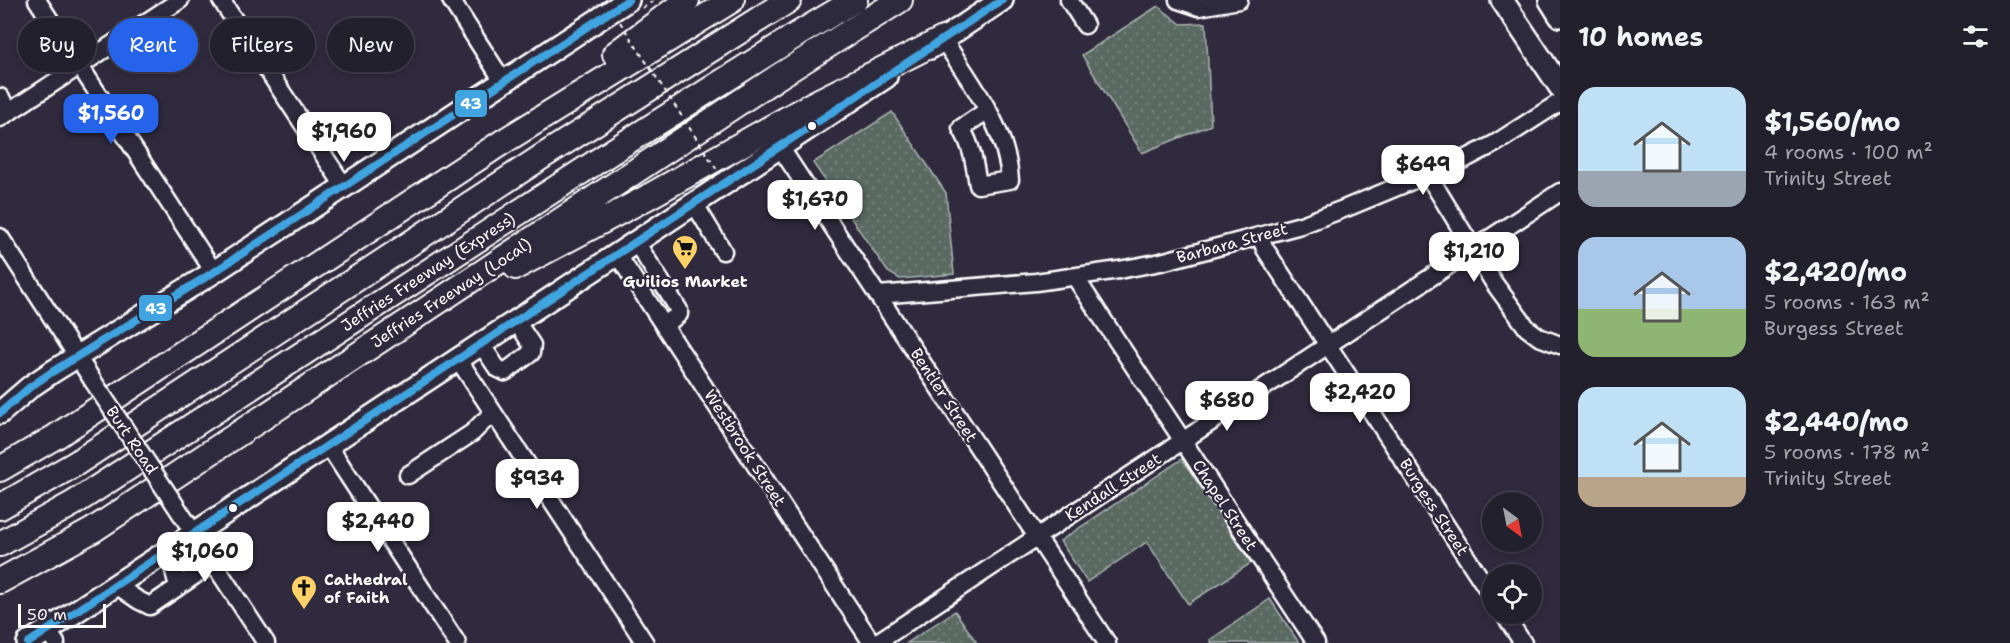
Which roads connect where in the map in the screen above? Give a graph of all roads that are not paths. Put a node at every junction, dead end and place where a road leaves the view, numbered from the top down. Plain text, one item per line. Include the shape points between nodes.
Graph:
1 (37, 0) edge
2 (180, 0) edge
3 (221, 0) edge
4 (451, 0) edge
5 (628, 0) edge
6 (687, 0) edge
7 (732, 0) edge
8 (789, 0) edge
9 (855, 0) edge
10 (900, 0) edge
11 (1002, 0) edge
12 (1069, 0) edge
13 (1178, 0) edge
14 (1239, 0) edge
15 (1502, 0) edge
16 (1550, 0) edge
17 (1560, 16) edge
18 (49, 18) edge
19 (1085, 25) dead end
20 (943, 39) junction
21 (96, 55) edge
22 (71, 72) edge
23 (84, 72) edge
24 (503, 81) junction
25 (1560, 87) edge
26 (0, 96) edge
27 (1560, 102) edge
28 (983, 114) junction
29 (5, 115) edge
30 (780, 147) junction
31 (1428, 175) junction
32 (344, 186) junction
33 (1560, 192) edge
34 (420, 196) junction
35 (694, 204) junction
36 (1260, 236) junction
37 (0, 237) edge
38 (636, 242) junction
39 (1474, 249) junction
40 (723, 251) dead end
41 (617, 254) junction
42 (214, 272) junction
43 (1075, 277) junction
44 (878, 295) junction
45 (516, 321) junction
46 (665, 325) junction
47 (481, 344) junction
48 (1328, 344) junction
49 (1560, 345) edge
50 (78, 356) junction
51 (458, 359) junction
52 (272, 412) junction
53 (0, 413) edge
54 (494, 414) junction
55 (1183, 441) junction
56 (328, 445) junction
57 (0, 469) edge
58 (408, 475) dead end
59 (0, 507) edge
60 (193, 534) junction
61 (1037, 537) junction
62 (0, 544) edge
63 (169, 550) junction
64 (213, 563) junction
65 (1482, 581) edge
66 (0, 582) edge
67 (116, 585) junction
68 (178, 587) junction
69 (1511, 624) edge
70 (52, 637) edge
71 (28, 643) edge
72 (266, 643) edge
73 (457, 643) edge
74 (645, 643) edge
75 (874, 643) edge
76 (1107, 643) edge
77 (1316, 643) edge
78 (1523, 643) edge

1 - 18 street
2 - 21 street
3 - 32 street
4 - 24 street
5 - 24 main road
6 - 34 highway
7 - 34 highway
8 - 59 highway, Jeffries Freeway (Express) via 543,156 75,464
9 - 62 highway, Jeffries Freeway (Express) via 618,147 74,503
10 - 52 highway, Jeffries Freeway (Local) via 766,84
11 - 20 main road
12 - 19 street
13 - 14 street via 1198,7
15 - 25 main road
16 - 17 main road
20 - 28 street
20 - 30 main road
20 - 52 highway via 813,104 496,277 320,390
22 - 29 street
23 - 42 street
24 - 32 main road
26 - 29 street
27 - 31 street, Barbara Street via 1496,143
28 - 28 street via 1009,162 1010,180 978,185 974,161 961,128
30 - 35 main road
30 - 44 street, Bentler Street
31 - 36 street, Barbara Street via 1328,215
31 - 39 street
32 - 42 main road
33 - 39 street, Kendall Street
34 - 57 highway
35 - 38 main road
35 - 40 street
36 - 43 street, Barbara Street via 1161,262
36 - 48 street, Burgess Street
37 - 50 street, Burt Road
38 - 41 main road
38 - 46 street via 679,310
39 - 48 street, Kendall Street
39 - 49 street via 1527,328
41 - 45 main road
41 - 46 street, Westbrook Street
42 - 50 main road
43 - 44 street, Barbara Street
43 - 55 street, Chapel Street
44 - 61 street, Bentler Street
45 - 47 main road
45 - 47 street via 532,345 531,353 505,372 497,368
46 - 75 street, Westbrook Street
47 - 51 main road
48 - 55 street, Kendall Street
48 - 65 street, Burgess Street
50 - 53 main road via 30,387
50 - 60 street, Burt Road, bridge
51 - 54 street
51 - 56 main road
52 - 66 highway, Jeffries Freeway (Local) via 93,530
54 - 58 street
54 - 74 street
55 - 61 street, Kendall Street
55 - 77 street, Chapel Street
56 - 60 main road
56 - 73 street
60 - 63 main road
60 - 64 street, Burt Road
61 - 75 street, Kendall Street
61 - 76 street, Bentler Street
63 - 67 main road
63 - 68 street
64 - 68 street
64 - 72 street, Burt Road
67 - 68 street via 150,606
67 - 70 main road
69 - 78 street
70 - 71 main road

